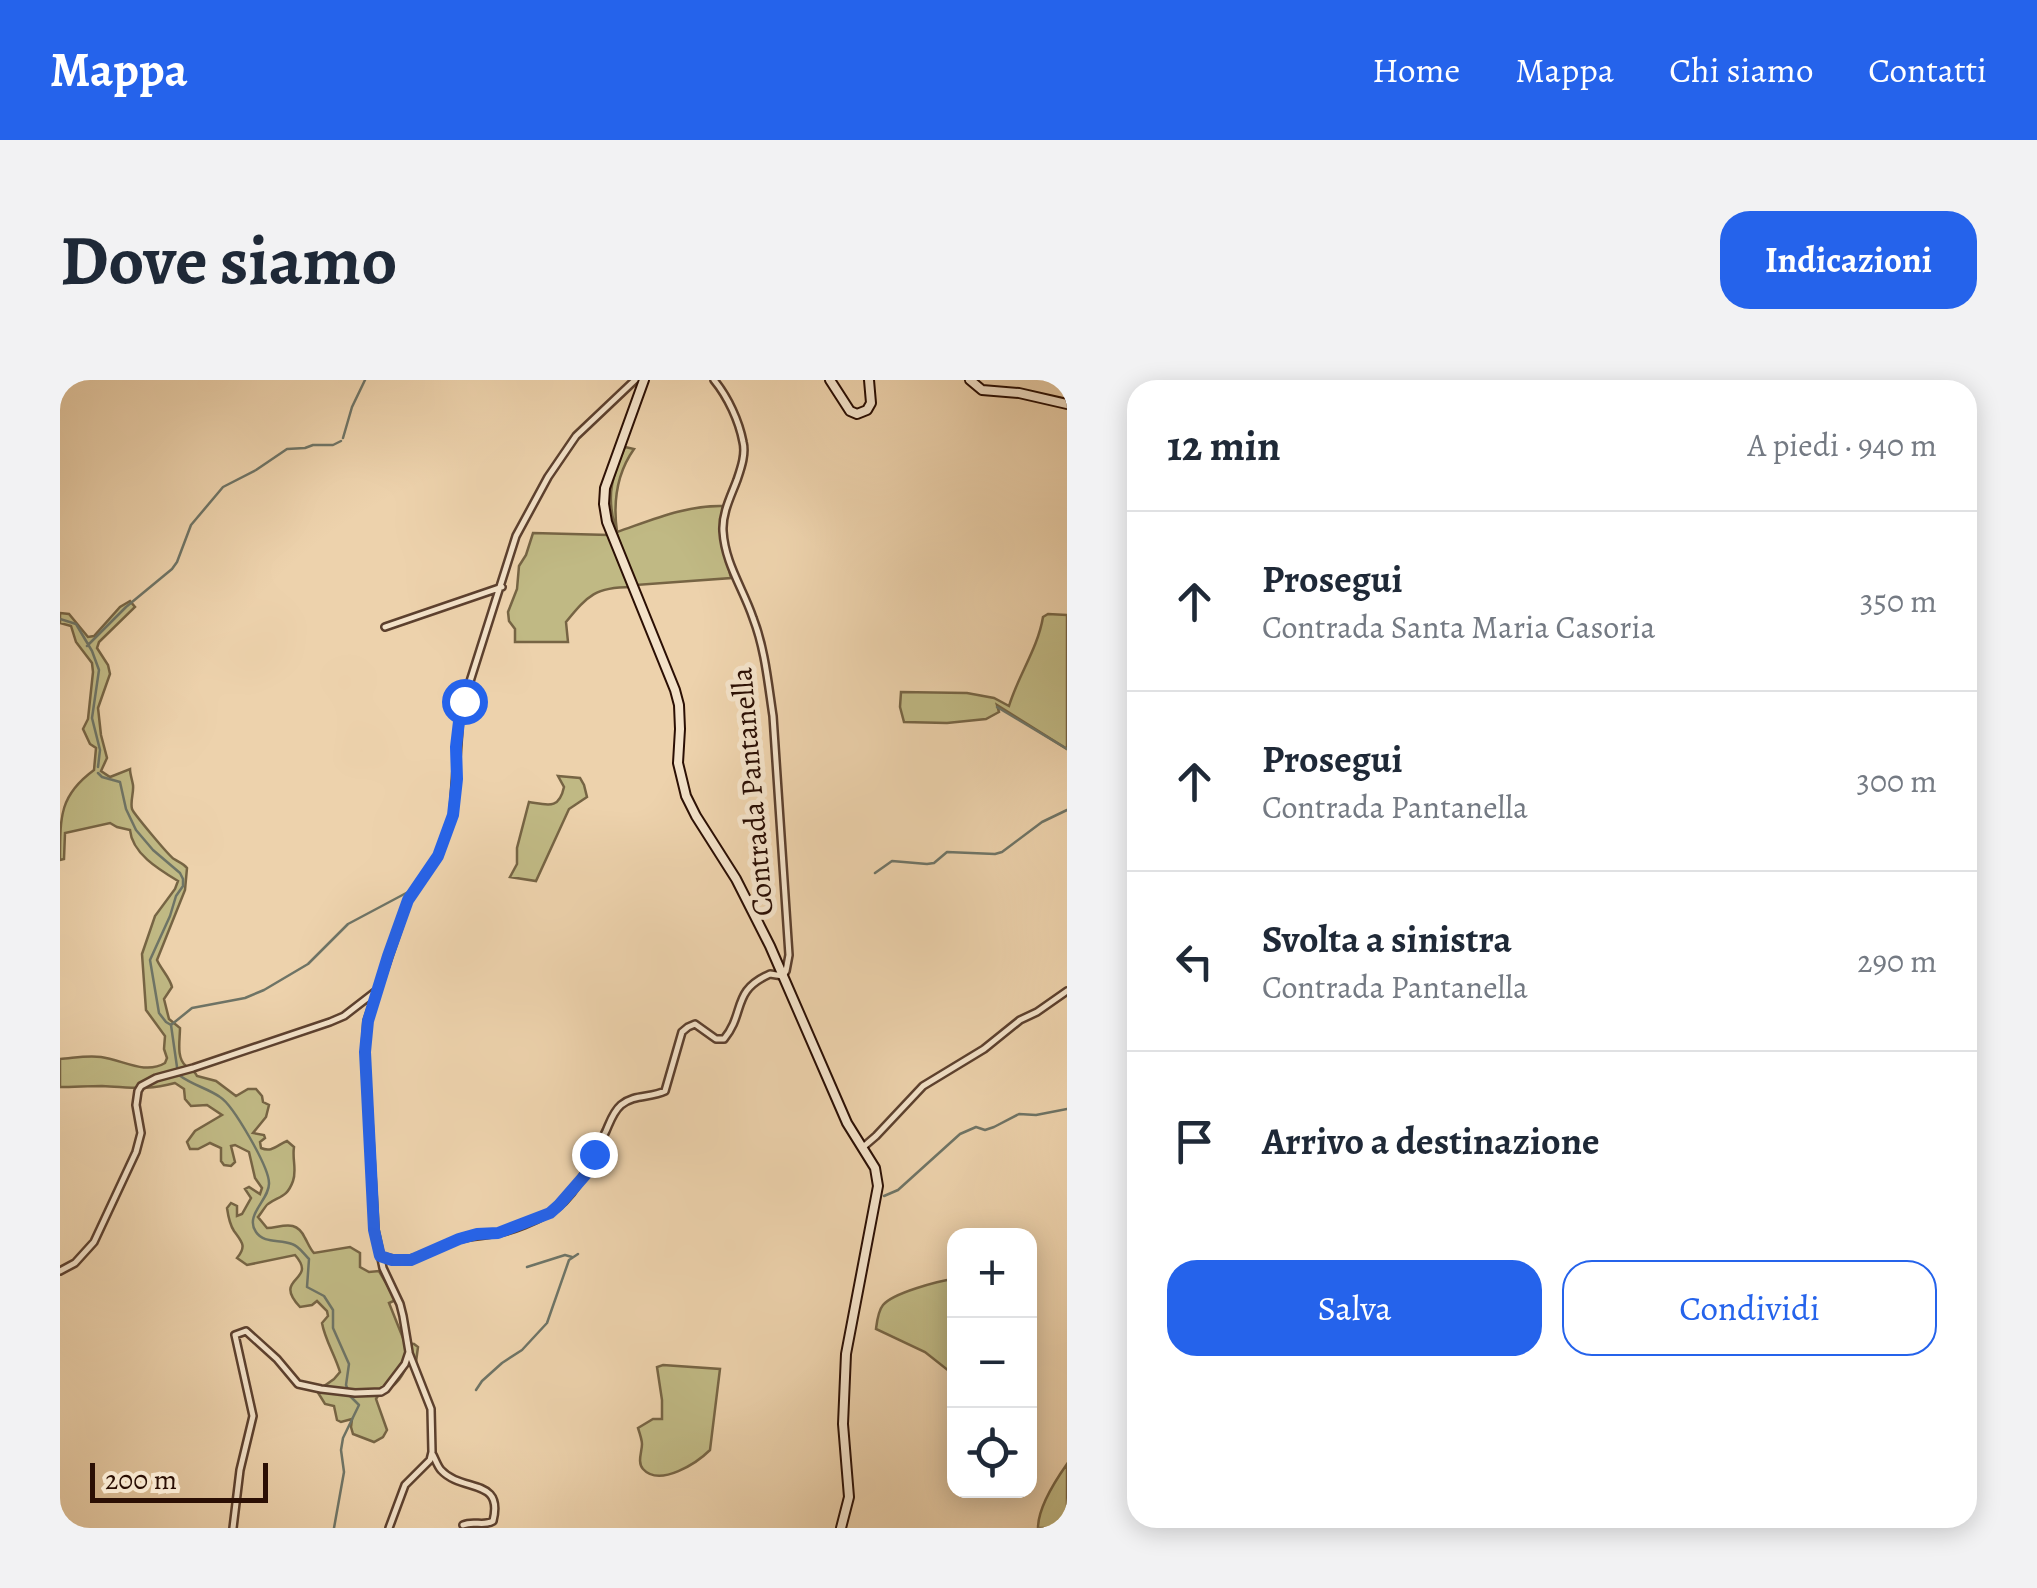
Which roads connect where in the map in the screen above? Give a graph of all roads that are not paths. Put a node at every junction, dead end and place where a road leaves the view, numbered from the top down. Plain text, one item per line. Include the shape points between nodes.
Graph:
1 (636, 380) edge
2 (644, 380) edge
3 (714, 380) edge
4 (830, 380) edge
5 (869, 380) edge
6 (970, 380) edge
7 (1067, 404) edge
8 (502, 587) junction
9 (385, 626) dead end
10 (783, 976) junction
11 (378, 990) junction
12 (1067, 991) edge
13 (862, 1148) junction
14 (380, 1256) junction
15 (60, 1270) edge
16 (409, 1352) junction
17 (432, 1452) junction
18 (463, 1525) dead end
19 (233, 1528) edge
20 (389, 1528) edge
21 (842, 1528) edge

1 - 8 street via 576,436 548,477 516,536
2 - 10 street, Contrada Pantanella via 605,488 606,522 675,690 686,796 736,878
3 - 10 street, Contrada Pantanella via 744,445 722,528 732,573 754,618 773,716 789,954
4 - 5 street via 857,414 868,410
6 - 7 street via 982,390
8 - 9 street
8 - 11 street via 460,713 453,815 438,856 408,900
10 - 13 street, Contrada Pantanella
10 - 14 street via 770,974 750,986 724,1039 695,1024 682,1032 664,1091 616,1109 586,1174 550,1213 411,1260
11 - 14 street via 365,1052
11 - 15 street via 330,1022 141,1086 136,1152 94,1242
12 - 13 street via 923,1086
13 - 21 street, Contrada Pantanella via 878,1186 846,1354 850,1496
14 - 16 street via 400,1304
16 - 17 street via 431,1409
16 - 19 street via 386,1389 355,1394 298,1384 246,1330 235,1335 253,1416
17 - 18 street via 442,1472 487,1491 496,1502 493,1521
17 - 20 street via 405,1485

